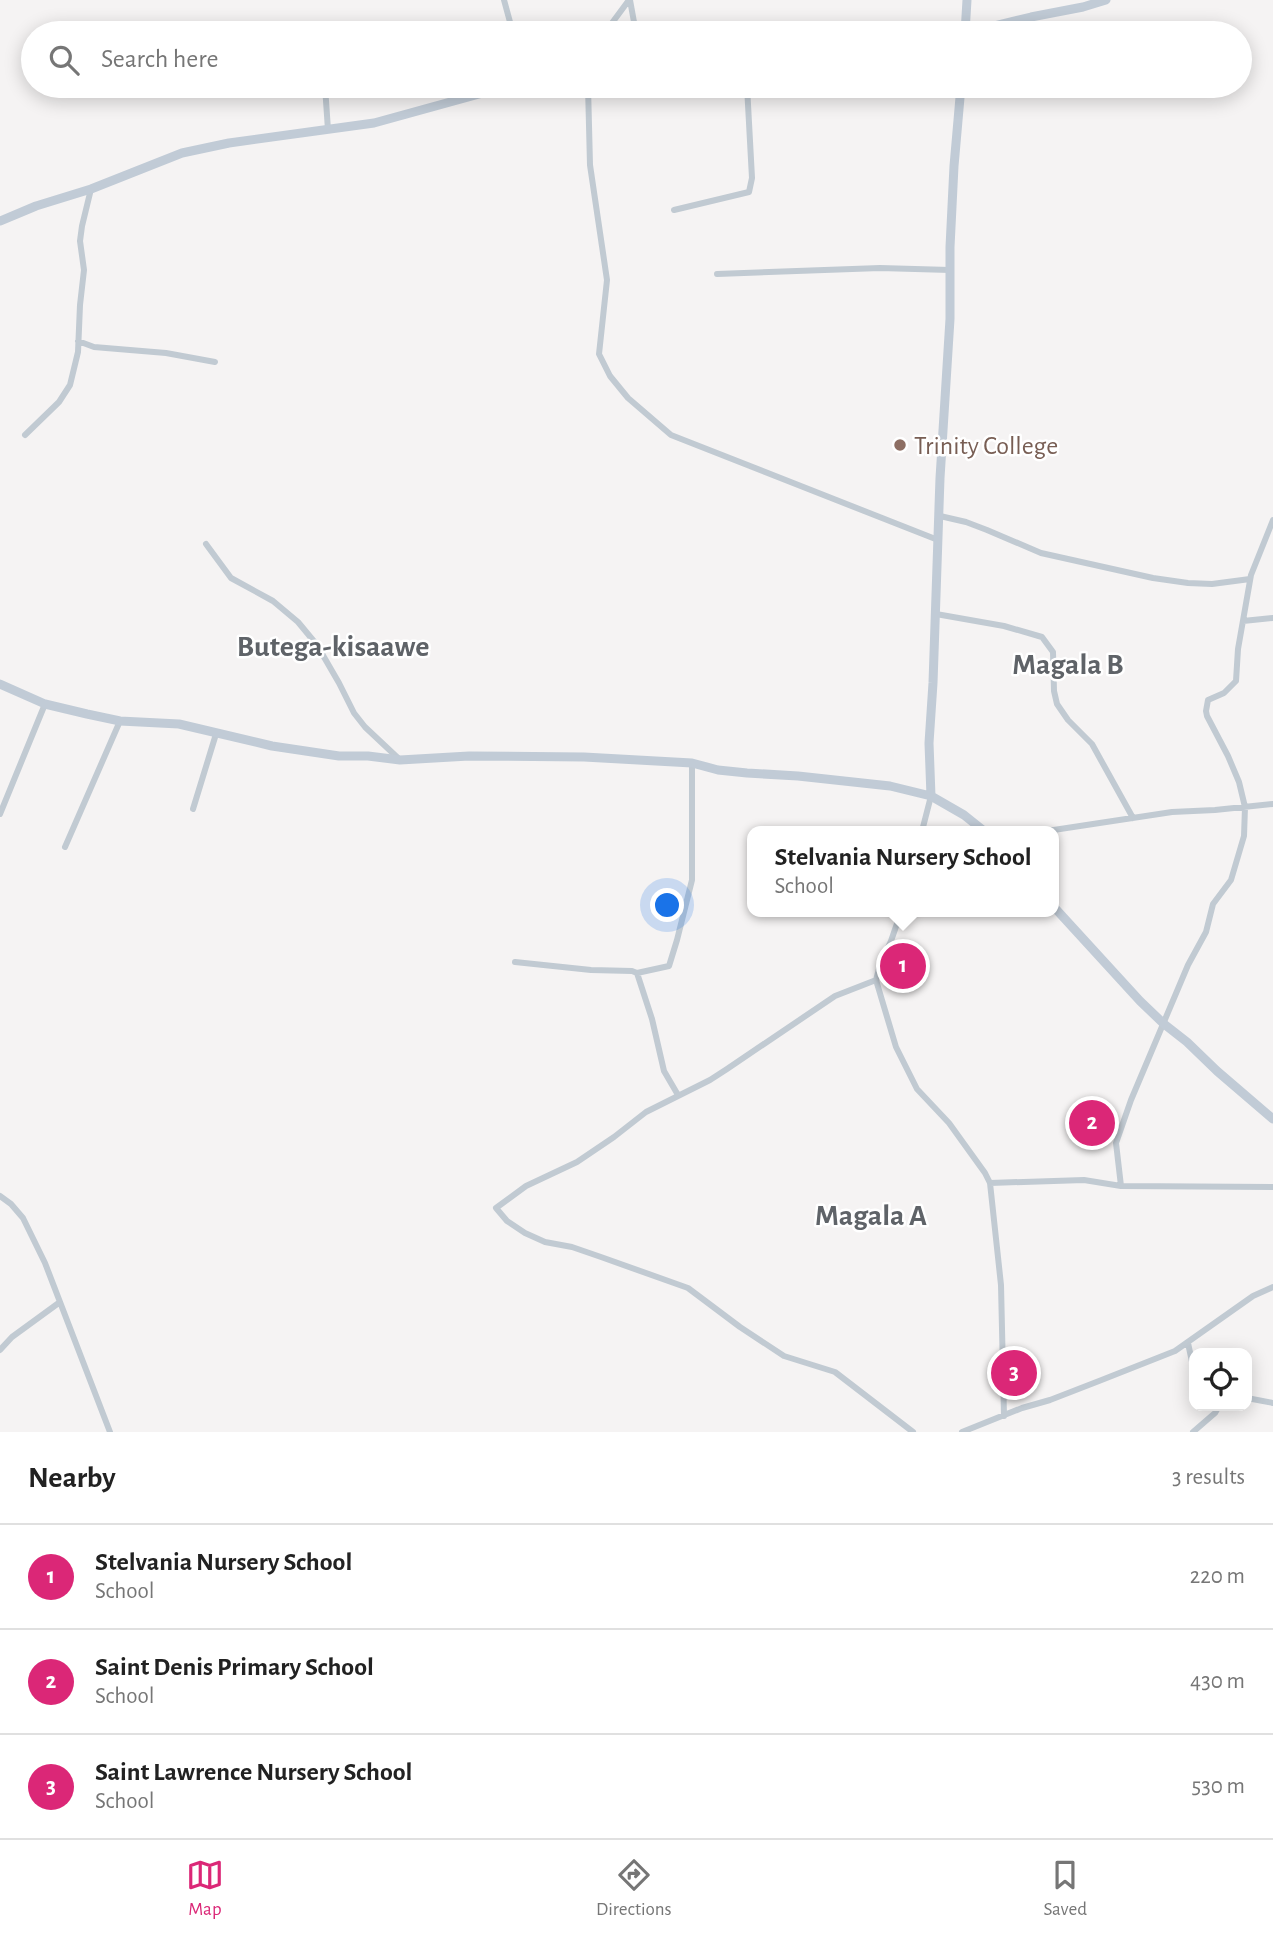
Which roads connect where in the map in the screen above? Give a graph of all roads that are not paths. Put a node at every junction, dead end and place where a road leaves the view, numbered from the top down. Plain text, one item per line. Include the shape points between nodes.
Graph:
1 (503, 0) edge
2 (630, 0) edge
3 (967, 0) edge
4 (1106, 0) edge
5 (509, 21) edge
6 (614, 21) edge
7 (634, 21) edge
8 (966, 21) edge
9 (1014, 21) edge
10 (326, 98) edge
11 (462, 98) edge
12 (588, 98) edge
13 (748, 98) edge
14 (960, 98) edge
15 (328, 130) junction
16 (91, 189) junction
17 (674, 210) dead end
18 (0, 222) edge
19 (950, 270) junction
20 (717, 274) dead end
21 (78, 341) junction
22 (215, 362) dead end
23 (25, 435) dead end
24 (940, 516) junction
25 (1273, 520) edge
26 (938, 540) junction
27 (206, 544) dead end
28 (1250, 579) junction
29 (936, 614) junction
30 (1273, 618) edge
31 (1242, 621) junction
32 (0, 684) edge
33 (45, 704) junction
34 (120, 721) junction
35 (216, 734) junction
36 (400, 760) junction
37 (692, 763) junction
38 (931, 796) junction
39 (1273, 804) edge
40 (1245, 807) junction
41 (193, 809) dead end
42 (0, 814) edge
43 (1133, 818) junction
44 (923, 826) edge
45 (978, 826) edge
46 (1059, 829) edge
47 (65, 848) dead end
48 (1059, 912) edge
49 (899, 917) edge
50 (516, 962) dead end
51 (637, 973) junction
52 (876, 980) junction
53 (1164, 1024) junction
54 (678, 1095) junction
55 (1273, 1119) edge
56 (990, 1183) junction
57 (1121, 1186) junction
58 (1273, 1187) edge
59 (0, 1196) edge
60 (1273, 1287) edge
61 (60, 1302) junction
62 (1188, 1343) junction
63 (1189, 1348) edge
64 (0, 1350) edge
65 (1252, 1399) edge
66 (1273, 1403) edge
67 (1216, 1411) edge
68 (1004, 1416) junction
69 (110, 1432) edge
70 (913, 1432) edge
71 (962, 1432) edge
72 (1194, 1432) edge

1 - 5 street
2 - 6 street
2 - 7 street
3 - 8 street
4 - 9 street
10 - 15 street
11 - 15 street
12 - 26 street via 590,165 607,280 599,354 610,376 670,435
13 - 17 street via 749,192
14 - 19 street
15 - 16 street via 182,153
16 - 18 street
16 - 21 street via 80,241 84,270
19 - 20 street
19 - 24 street
21 - 22 street via 94,347
21 - 23 street via 67,392
24 - 26 street
24 - 28 street via 1041,553 1153,578 1212,584
25 - 28 street
26 - 29 street
27 - 36 street via 231,578 274,601 299,622 340,683 354,713
28 - 31 street
29 - 38 street
29 - 43 street via 1042,638 1053,652 1057,704 1092,744
30 - 31 street
31 - 40 street via 1236,681 1208,700 1206,711 1234,769
32 - 33 street
33 - 34 street
33 - 42 street
34 - 35 street via 178,724
34 - 47 street
35 - 36 street via 311,752
35 - 41 street
36 - 37 street via 584,757
37 - 38 street via 718,770 890,786
37 - 51 street via 692,880 677,940 669,966
38 - 44 street
38 - 45 street
39 - 40 street
40 - 43 street
40 - 53 street via 1244,836 1234,874 1213,904 1206,932
43 - 46 street
48 - 53 street
49 - 52 street
50 - 51 street
51 - 54 street via 664,1071
52 - 54 street via 835,996 727,1069
52 - 56 street via 896,1047 917,1089 949,1123
53 - 55 street
53 - 57 street via 1116,1143
54 - 70 street via 646,1112 577,1162 526,1186 496,1208 507,1221 545,1242 601,1256 688,1288 785,1356 835,1372
56 - 57 street via 1084,1180
56 - 68 street via 1001,1285
57 - 58 street
59 - 61 street via 23,1218
60 - 62 street
61 - 64 street
61 - 69 street
62 - 63 street
62 - 68 street
65 - 66 street
67 - 72 street
68 - 71 street

